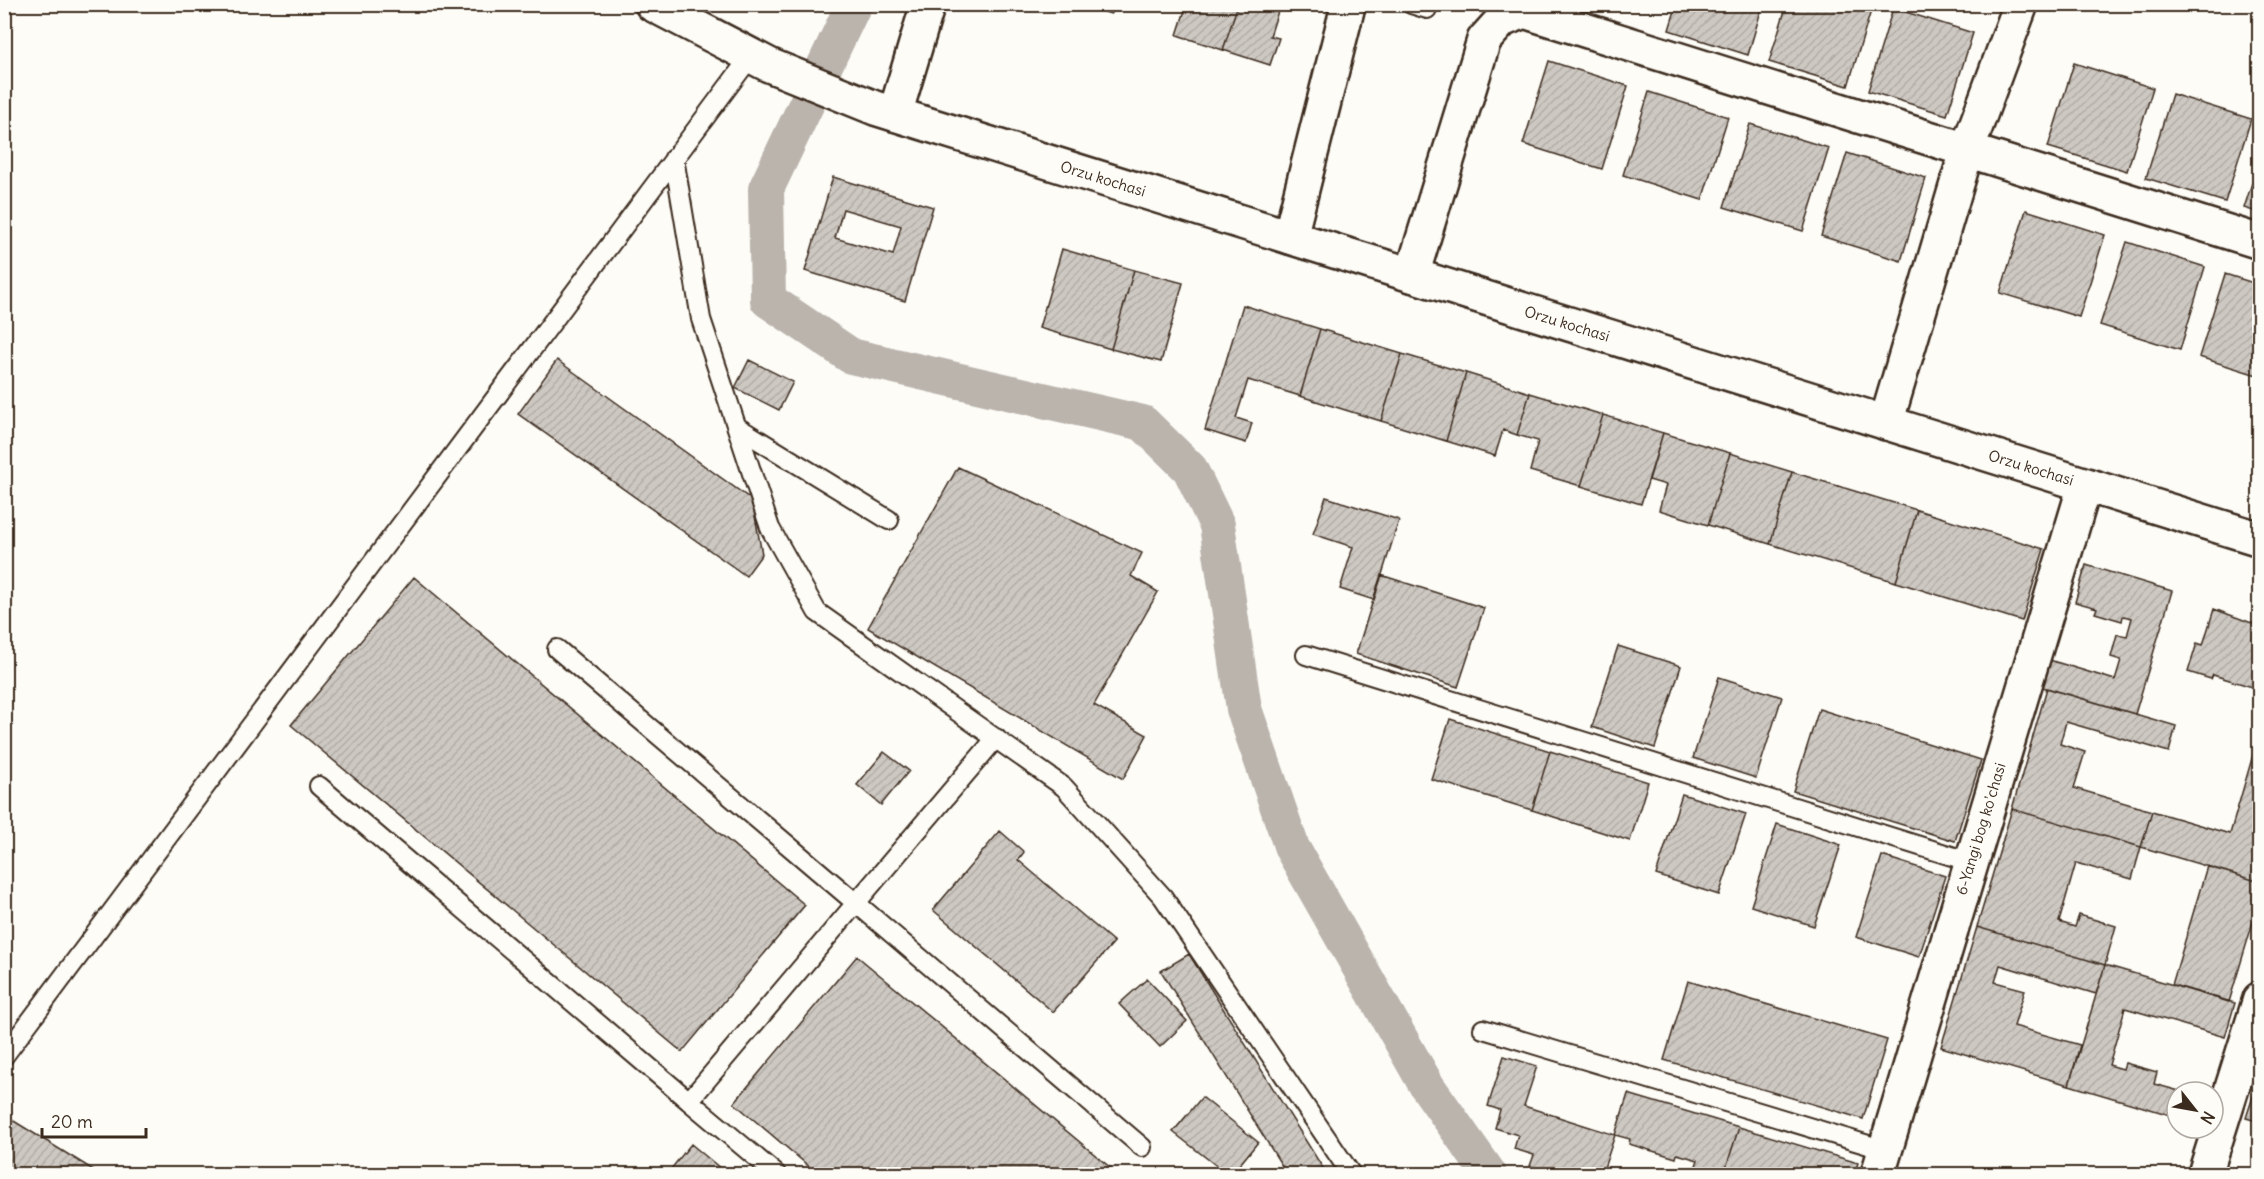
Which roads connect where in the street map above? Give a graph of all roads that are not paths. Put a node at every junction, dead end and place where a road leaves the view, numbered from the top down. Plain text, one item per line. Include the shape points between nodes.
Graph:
1 (928, 4) edge
2 (1346, 4) edge
3 (2021, 4) edge
4 (665, 8) edge
5 (760, 61) junction
6 (885, 111) junction
7 (1967, 150) junction
8 (675, 158) junction
9 (1290, 237) junction
10 (2259, 242) edge
11 (1412, 275) junction
12 (1886, 423) junction
13 (737, 427) junction
14 (2085, 485) junction
15 (889, 520) dead end
16 (2259, 539) edge
17 (557, 649) dead end
18 (1306, 655) dead end
19 (996, 738) junction
20 (319, 786) dead end
21 (1971, 862) junction
22 (856, 903) junction
23 (2259, 999) edge
24 (1483, 1029) dead end
25 (4, 1056) edge
26 (2249, 1071) edge
27 (689, 1101) junction
28 (1142, 1146) dead end
29 (1882, 1162) edge
30 (776, 1174) edge
31 (1351, 1174) edge
32 (2205, 1174) edge

1 - 6 street
2 - 9 street
3 - 7 street
4 - 5 street, Orzu kochasi
5 - 6 street, Orzu kochasi
5 - 8 lane
6 - 9 street, Orzu kochasi
7 - 10 street
7 - 11 street via 1524,11 1502,20 1484,40
7 - 12 street
8 - 13 lane via 701,319
8 - 25 lane
9 - 11 street, Orzu kochasi
11 - 12 street, Orzu kochasi
12 - 14 street, Orzu kochasi
13 - 15 lane
13 - 19 lane via 770,528 817,612
14 - 16 street, Orzu kochasi
14 - 21 street, 6-Yangi bog koʼchasi
17 - 22 lane
18 - 21 lane
19 - 22 lane
19 - 31 lane via 1064,787 1163,897
20 - 27 lane
21 - 29 street, 6-Yangi bog koʼchasi
22 - 27 lane
22 - 28 lane
23 - 26 street
24 - 29 lane
26 - 32 street
27 - 30 lane

